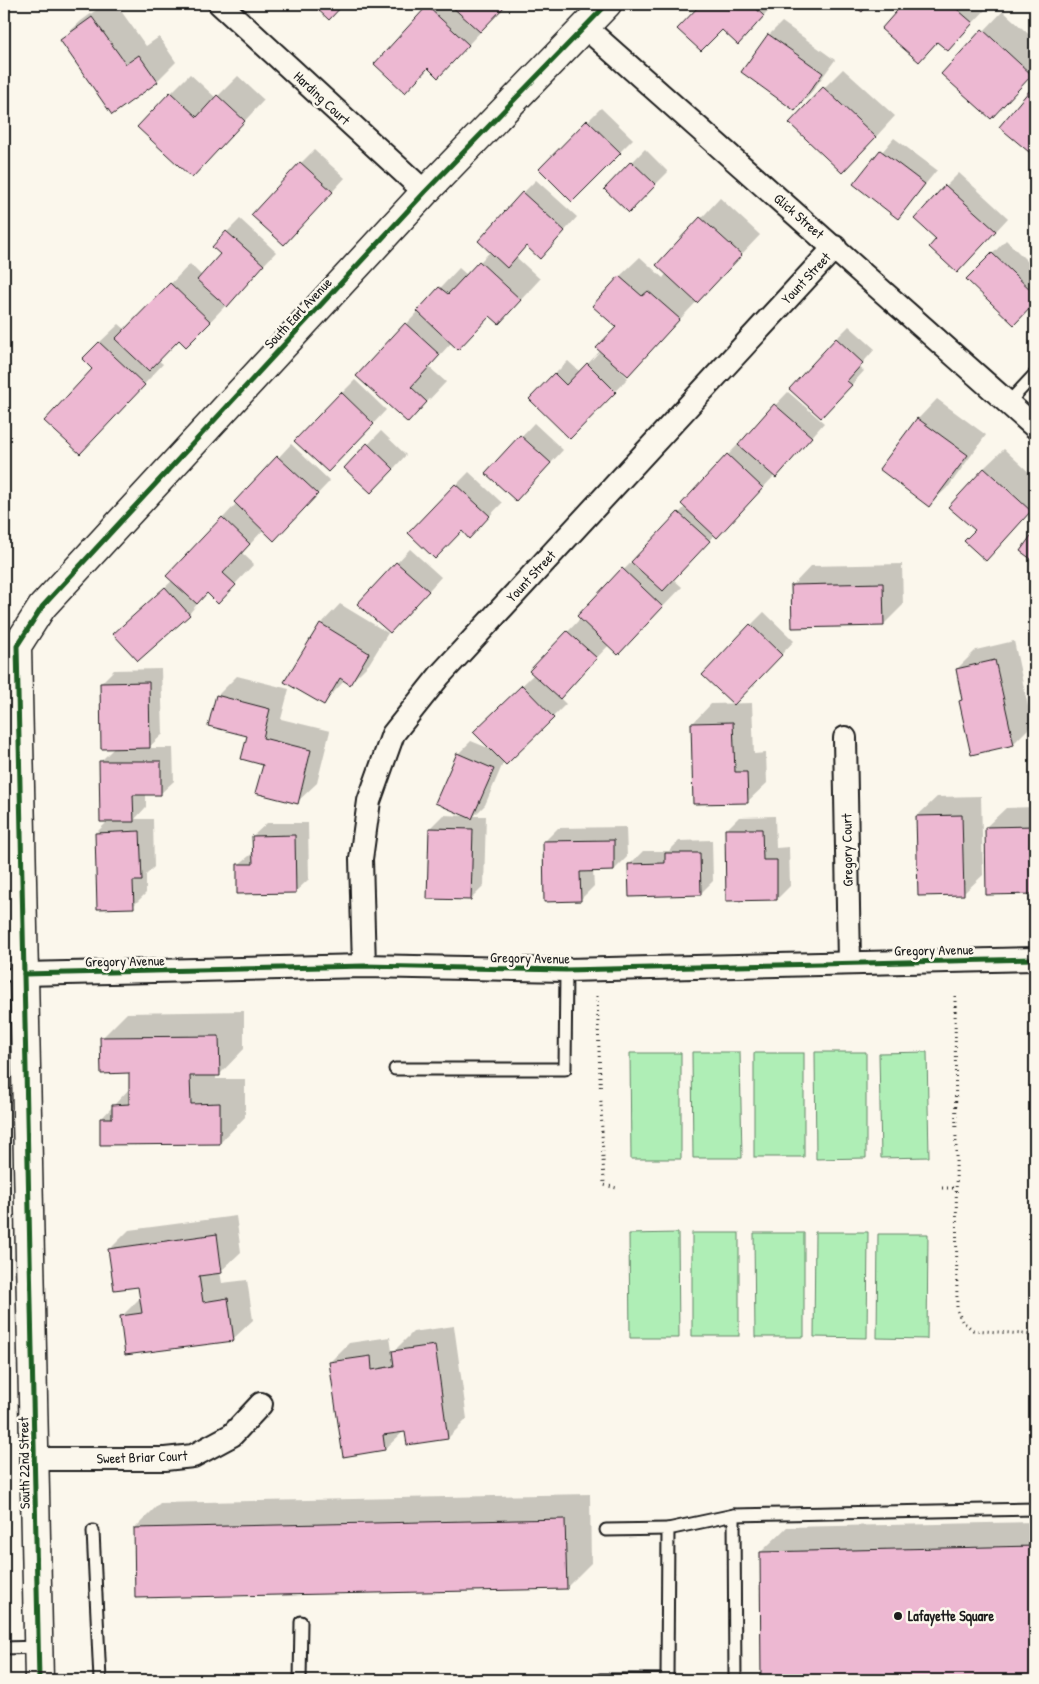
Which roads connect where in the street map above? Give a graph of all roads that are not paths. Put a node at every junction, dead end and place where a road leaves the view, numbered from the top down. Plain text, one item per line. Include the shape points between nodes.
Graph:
1 (220, 4) edge
2 (607, 4) edge
3 (585, 27) junction
4 (425, 192) junction
5 (834, 247) junction
6 (1035, 374) edge
7 (1008, 403) junction
8 (1035, 427) edge
9 (17, 646) joint
10 (845, 738) dead end
11 (1035, 959) edge
12 (848, 962) junction
13 (364, 966) junction
14 (566, 970) junction
15 (14, 975) edge
16 (395, 1069) dead end
17 (261, 1404) dead end
18 (35, 1459) junction
19 (1035, 1508) edge
20 (734, 1515) junction
21 (668, 1529) junction
22 (606, 1530) dead end
23 (93, 1531) dead end
24 (301, 1622) dead end
25 (39, 1647) junction
26 (4, 1648) edge
27 (39, 1680) edge
28 (100, 1680) edge
29 (300, 1680) edge
30 (600, 1680) edge
31 (667, 1680) edge
32 (736, 1680) edge

1 - 4 street, Harding Court
2 - 3 street, South Earl Avenue
3 - 4 street, South Earl Avenue
3 - 5 street, Glick Street
4 - 9 street, South Earl Avenue via 42,607
5 - 7 street, Glick Street
5 - 13 street, Yount Street via 440,675 393,734 368,801 361,859
6 - 7 lane
7 - 8 street, Glick Street
9 - 15 street, South 22nd Street
10 - 12 street, Gregory Court
11 - 12 street, Gregory Avenue
12 - 14 street, Gregory Avenue
13 - 14 street, Gregory Avenue
13 - 15 street, Gregory Avenue
14 - 16 lane via 565,1069
15 - 18 street, South 22nd Street
17 - 18 street, Sweet Briar Court via 232,1434 193,1456
18 - 25 street, South 22nd Street
19 - 20 lane
20 - 21 lane
20 - 32 lane
21 - 22 lane
21 - 31 lane
23 - 28 lane
24 - 29 lane
25 - 26 lane
25 - 27 street, South 22nd Street
30 - 31 lane

